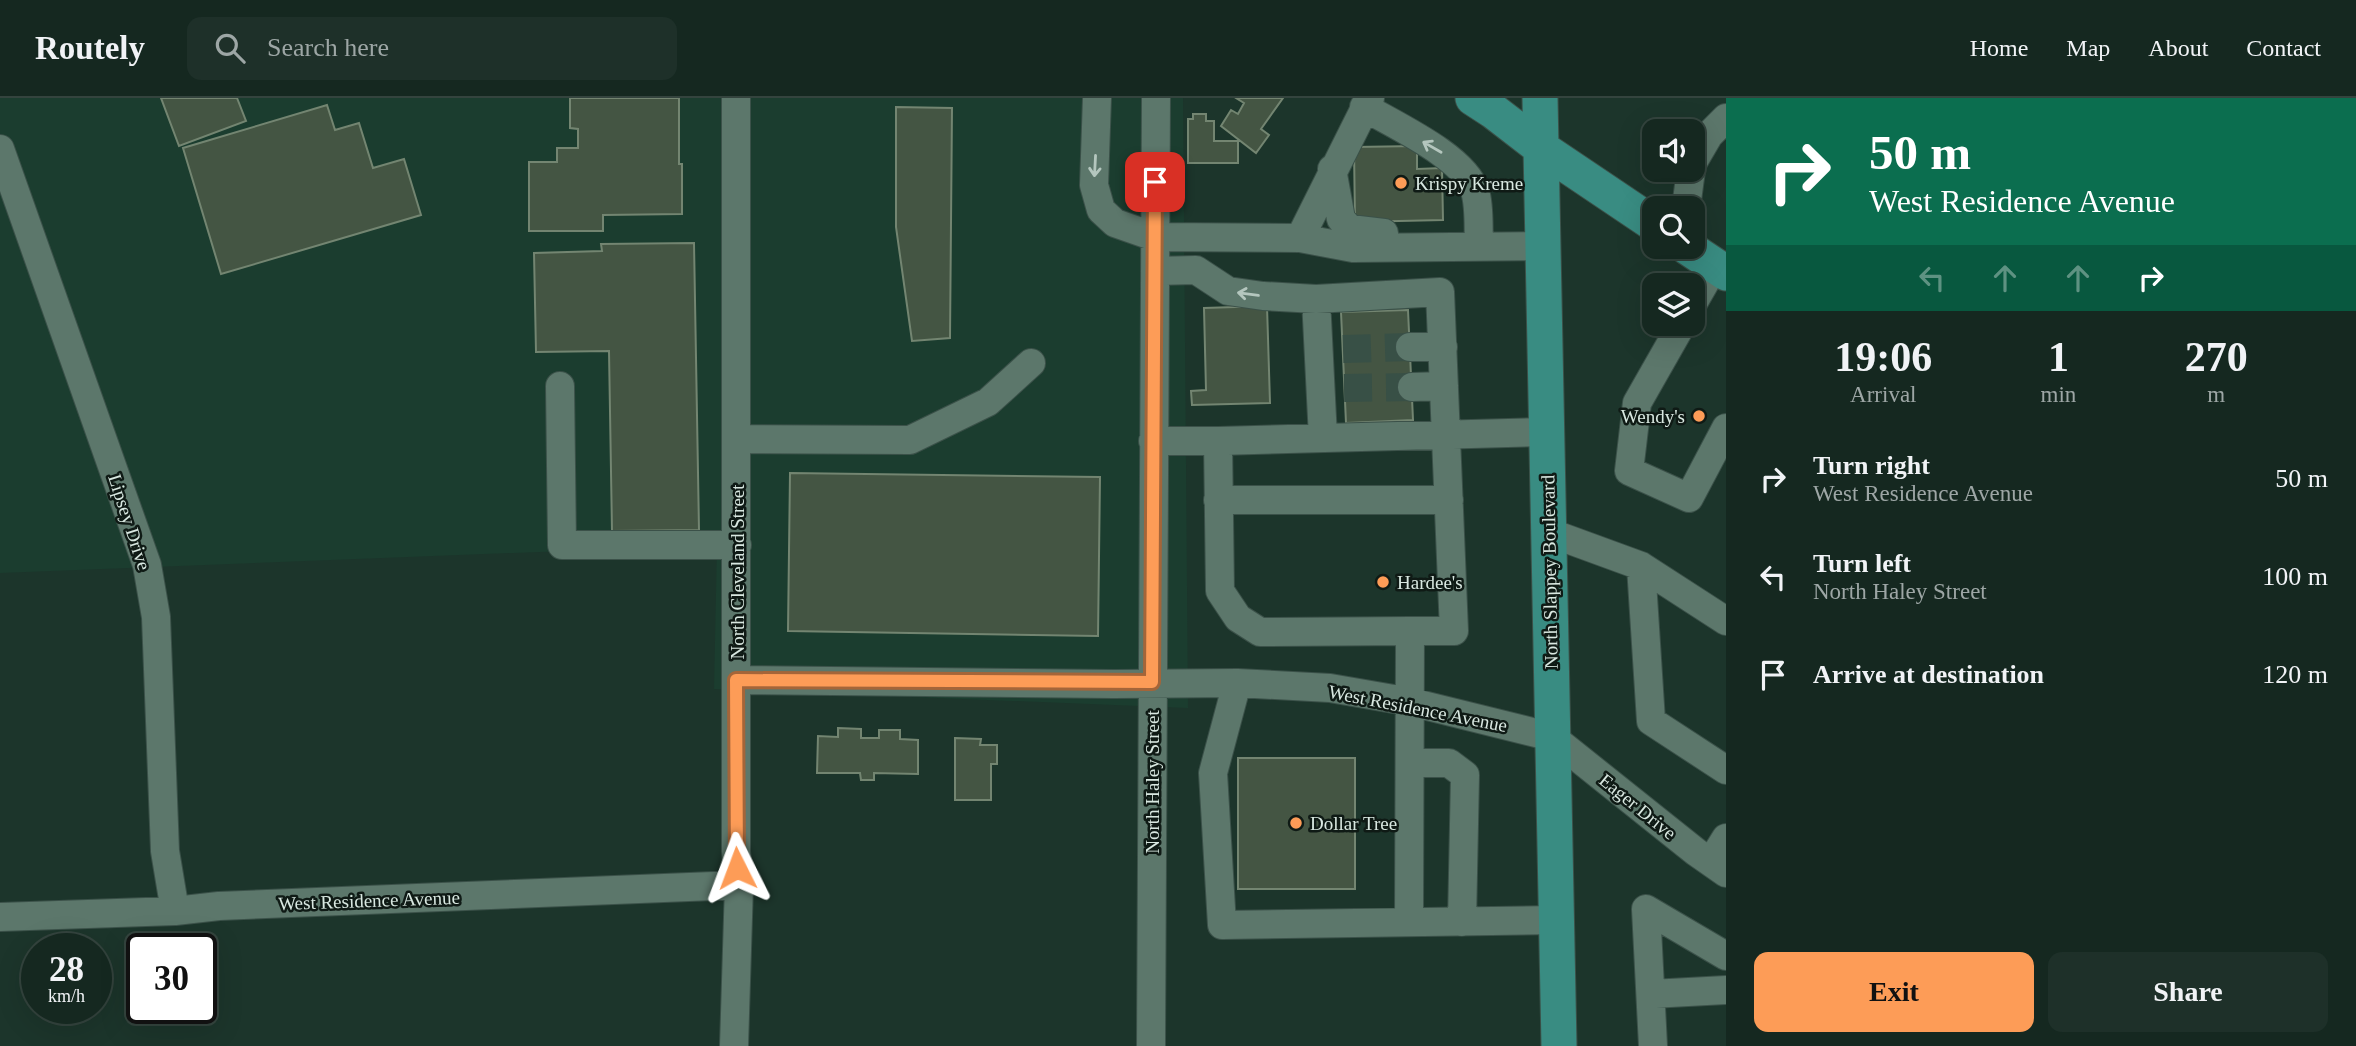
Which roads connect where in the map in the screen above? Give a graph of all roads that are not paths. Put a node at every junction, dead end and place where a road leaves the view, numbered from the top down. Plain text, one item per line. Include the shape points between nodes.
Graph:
1 (736, 98) edge
2 (1097, 98) edge
3 (1156, 98) edge
4 (1473, 98) edge
5 (1540, 98) edge
6 (1367, 103) edge
7 (1726, 118) edge
8 (1705, 142) edge
9 (1541, 148) junction
10 (0, 149) edge
11 (1332, 169) junction
12 (1642, 216) edge
13 (1155, 237) junction
14 (1300, 238) junction
15 (1466, 245) junction
16 (1544, 246) junction
17 (1155, 271) junction
18 (1316, 299) junction
19 (1675, 336) edge
20 (1443, 346) junction
21 (1410, 347) tunnel mouth
22 (1031, 363) dead end
23 (559, 386) dead end
24 (1444, 386) junction
25 (1412, 387) tunnel mouth
26 (1726, 428) edge
27 (1546, 432) junction
28 (1446, 435) junction
29 (1323, 438) junction
30 (737, 439) junction
31 (1153, 441) junction
32 (1217, 441) junction
33 (1218, 500) junction
34 (1448, 500) junction
35 (1548, 532) junction
36 (737, 545) junction
37 (1641, 566) junction
38 (1726, 621) edge
39 (1410, 631) junction
40 (736, 680) junction
41 (1152, 682) junction
42 (1237, 683) junction
43 (1411, 702) junction
44 (1552, 737) junction
45 (1410, 763) junction
46 (1726, 770) edge
47 (1726, 838) edge
48 (1718, 867) edge
49 (739, 885) junction
50 (175, 911) junction
51 (0, 917) edge
52 (1556, 920) junction
53 (1409, 922) junction
54 (1462, 922) junction
55 (1726, 956) edge
56 (1726, 990) edge
57 (1651, 994) junction
58 (734, 1046) edge
59 (1151, 1046) edge
60 (1559, 1046) edge
61 (1653, 1046) edge

1 - 30 street, North Cleveland Street
2 -> 13 street via 1094,185 1101,210 1115,223
3 - 13 street, North Haley Street
4 - 9 main road
5 - 9 main road, North Slappey Boulevard
6 - 11 street
15 -> 6 street via 1475,191 1466,175 1444,154
7 - 8 street
9 - 12 main road
9 - 16 main road, North Slappey Boulevard
10 - 50 street, Lipsey Drive via 147,565 156,617 165,851
11 - 14 street
11 - 15 street via 1341,219 1350,229 1437,235
13 - 14 street
13 - 17 street, North Haley Street
14 - 15 street via 1353,248
15 - 16 street
16 - 27 main road, North Slappey Boulevard
18 -> 17 street via 1228,291 1196,270
17 - 31 street, North Haley Street
18 - 20 street via 1440,292
18 - 29 street via 1331,350 1333,388
19 - 26 street via 1637,404 1629,471 1689,498
20 - 21 street
20 - 24 street
22 - 30 street via 988,402 910,440
23 - 36 street via 562,545
24 - 25 street
24 - 28 street
27 - 28 street
27 - 35 main road, North Slappey Boulevard
28 - 29 street
28 - 34 street
29 - 32 street
30 - 36 street, North Cleveland Street
31 - 32 street
31 - 41 street, North Haley Street
32 - 33 street
33 - 34 street
33 - 39 street via 1220,591 1238,618 1260,632
34 - 39 street via 1454,631
35 - 37 street
35 - 44 main road, North Slappey Boulevard
36 - 40 street, North Cleveland Street
37 - 38 street
37 - 46 street via 1651,721
39 - 43 street
40 - 41 street, West Residence Avenue
40 - 49 street, North Cleveland Street
41 - 42 street, West Residence Avenue
41 - 59 street, North Haley Street
42 - 43 street, West Residence Avenue via 1330,688
42 - 53 street via 1213,773 1222,925
43 - 44 street, West Residence Avenue
43 - 45 street
44 - 48 street, Eager Drive
44 - 52 main road, North Slappey Boulevard
45 - 53 street
45 - 54 street via 1449,763 1465,775
47 - 48 street
49 - 50 street, West Residence Avenue
49 - 58 street, North Cleveland Street
50 - 51 street, West Residence Avenue
52 - 54 street
52 - 60 main road, North Slappey Boulevard
53 - 54 street
55 - 57 street via 1646,909
56 - 57 street
57 - 61 street

